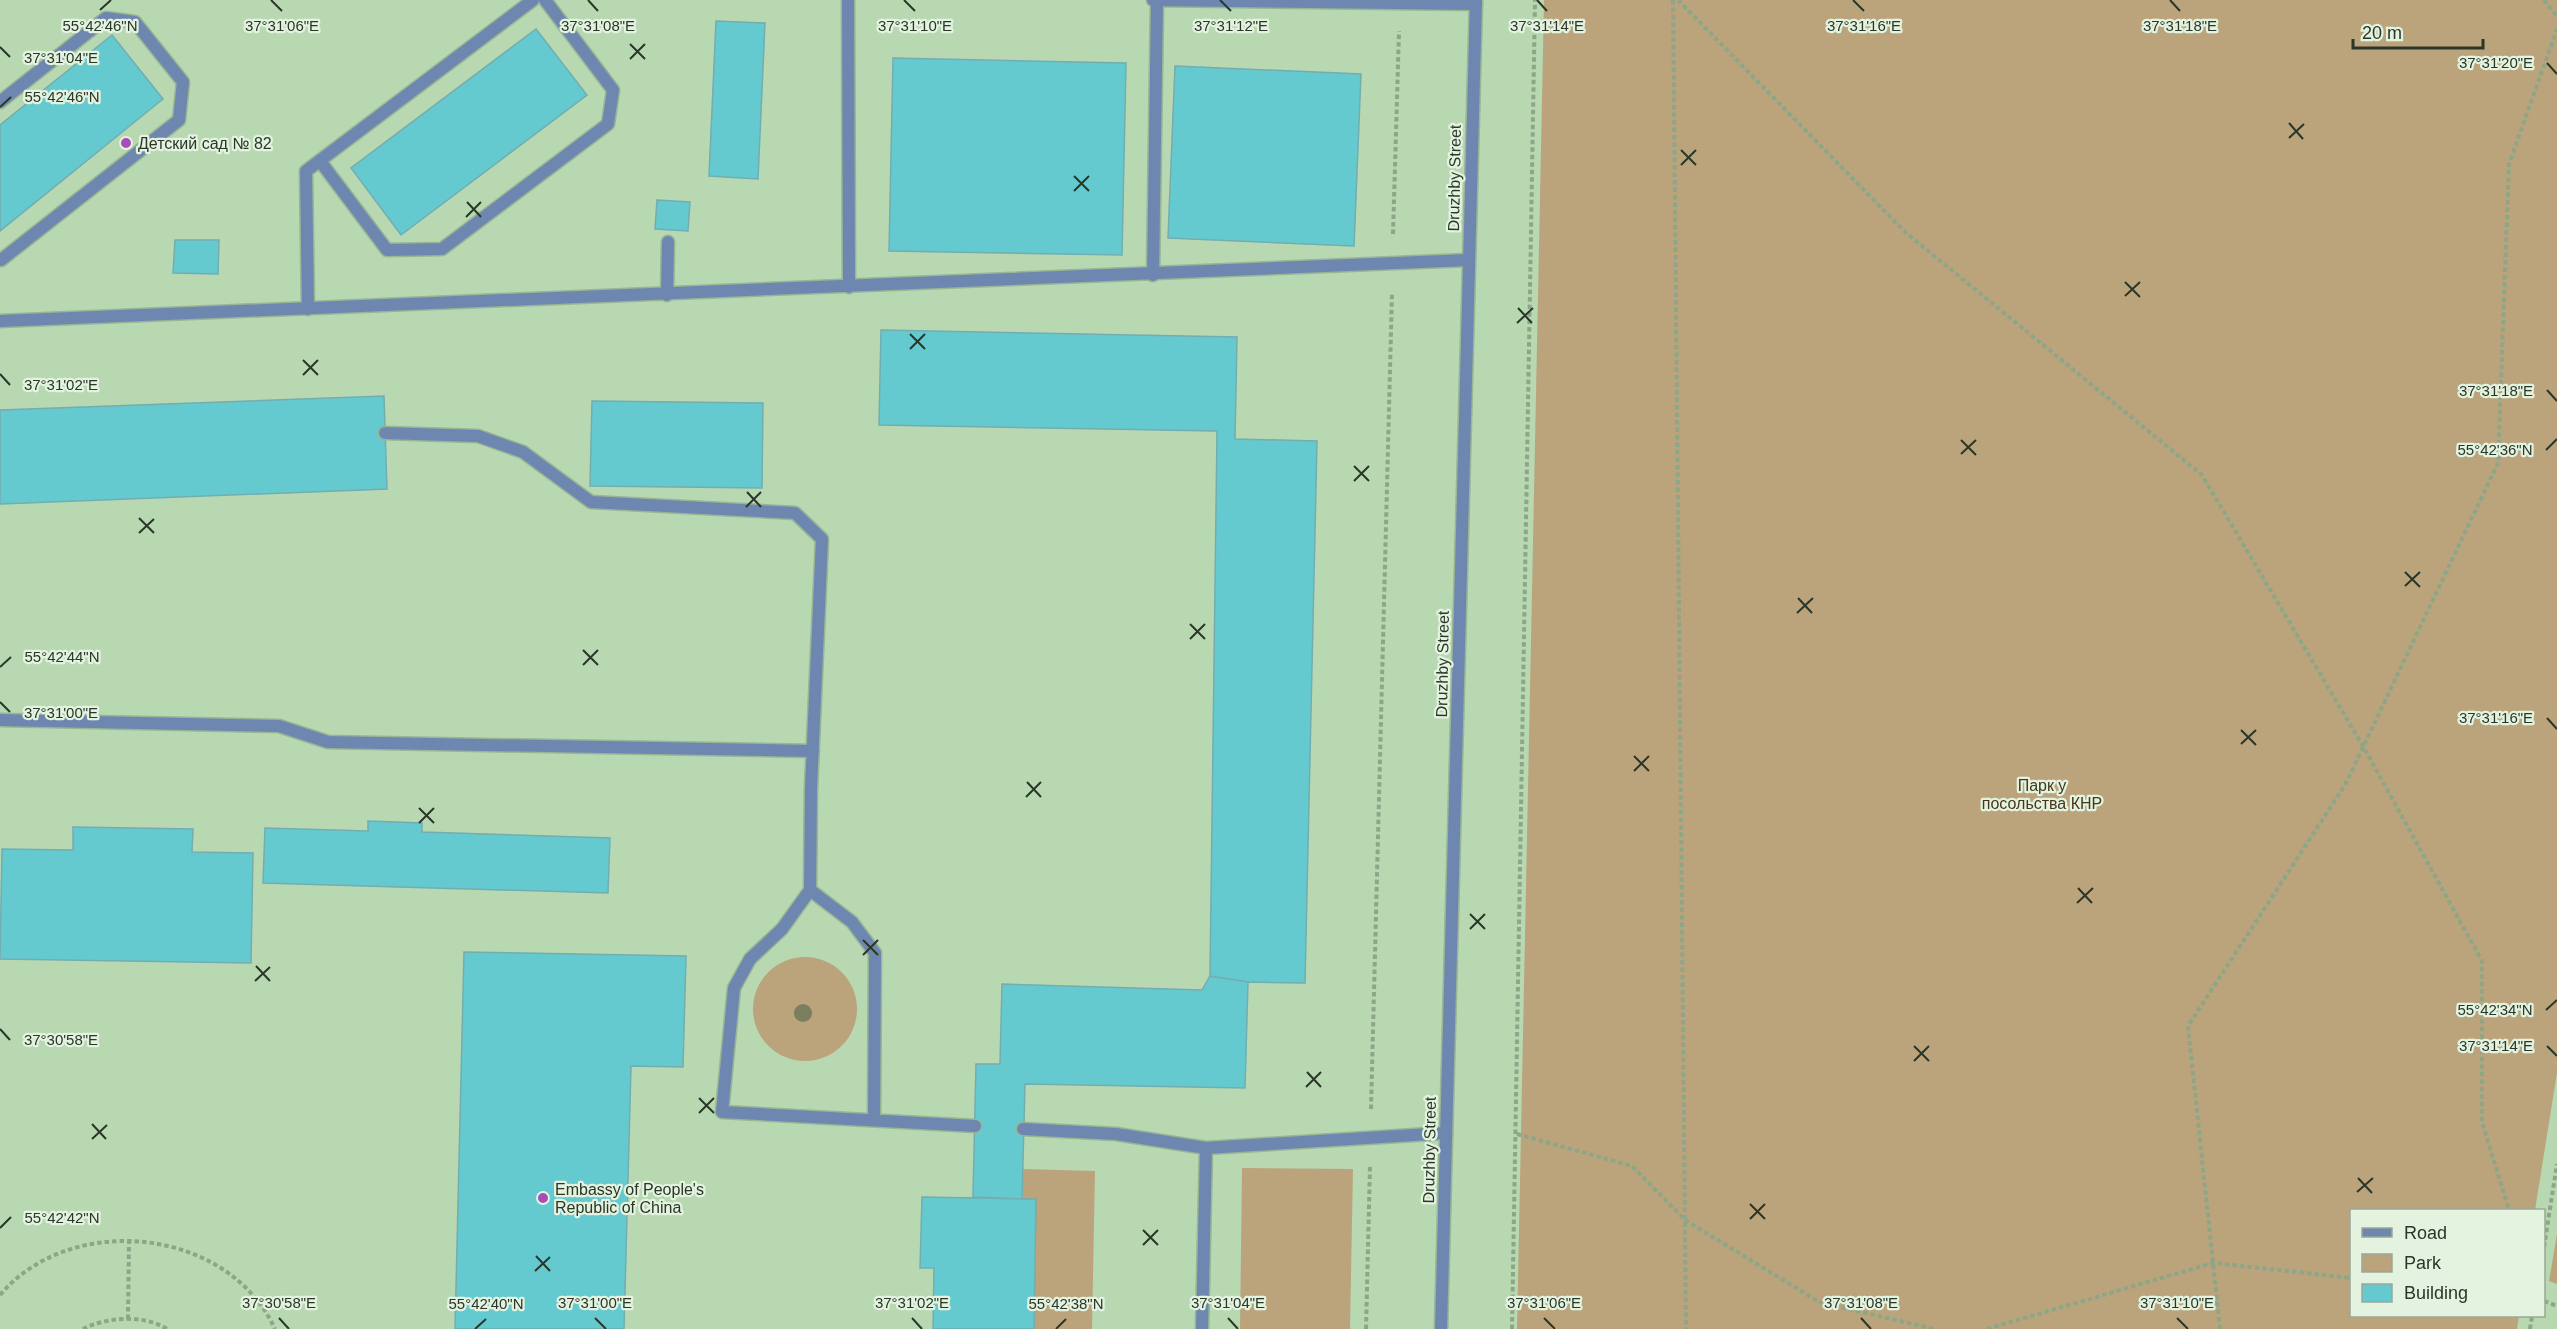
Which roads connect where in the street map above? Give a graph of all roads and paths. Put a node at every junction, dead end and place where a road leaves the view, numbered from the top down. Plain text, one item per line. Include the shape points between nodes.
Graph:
1 (533, 0) edge
2 (545, 0) edge
3 (848, 0) edge
4 (1535, 0) edge
5 (1673, 0) edge
6 (1678, 0) edge
7 (2544, 0) edge
8 (1155, 1) edge
9 (1476, 2) edge
10 (1400, 4) junction
11 (2557, 16) edge
12 (2557, 29) edge
13 (0, 102) edge
14 (320, 161) junction
15 (668, 242) dead end
16 (1468, 260) junction
17 (1, 261) edge
18 (1393, 264) junction
19 (1153, 275) junction
20 (849, 287) junction
21 (667, 294) junction
22 (308, 309) junction
23 (0, 321) edge
24 (386, 433) dead end
25 (0, 720) edge
26 (2363, 746) junction
27 (813, 751) junction
28 (810, 890) junction
29 (874, 1120) junction
30 (975, 1126) dead end
31 (1023, 1129) dead end
32 (1446, 1133) junction
33 (1517, 1134) junction
34 (1371, 1137) junction
35 (1206, 1148) junction
36 (2557, 1164) edge
37 (2509, 1209) edge
38 (1685, 1220) junction
39 (129, 1240) junction
40 (2545, 1241) edge
41 (2213, 1263) junction
42 (2350, 1278) edge
43 (0, 1295) edge
44 (128, 1319) junction
45 (83, 1329) edge
46 (167, 1329) edge
47 (275, 1329) edge
48 (1202, 1329) edge
49 (1366, 1329) edge
50 (1441, 1329) edge
51 (1512, 1329) edge
52 (1686, 1329) edge
53 (1934, 1329) edge
54 (1988, 1329) edge
55 (2220, 1329) edge

1 - 14 street
2 - 14 street via 613,90 608,124 442,249 387,250
3 - 20 street
4 - 33 path
5 - 38 path
6 - 26 path via 1905,232 2202,475
7 - 11 path
8 - 10 street
8 - 19 street
9 - 10 street
9 - 16 street, Druzhby Street
10 - 18 path
12 - 26 path via 2509,164 2498,463
13 - 17 street via 106,18 135,22 183,82 179,120
14 - 22 street via 306,171
15 - 21 street
16 - 18 street
16 - 32 street, Druzhby Street
18 - 19 street
18 - 34 path
19 - 20 street
20 - 21 street
21 - 22 street
22 - 23 street
24 - 27 street via 478,436 523,452 591,502 795,513 822,539
25 - 27 street via 279,726 328,742
26 - 37 path via 2482,961 2482,1122
26 - 41 path via 2345,784 2188,1026
27 - 28 street
28 - 29 street via 852,922 875,953
28 - 29 street via 782,929 750,958 734,987 722,1112
29 - 30 street
31 - 35 street via 1116,1134
32 - 34 street
32 - 50 street, Druzhby Street
33 - 38 path via 1632,1166
33 - 51 path
34 - 35 street
34 - 49 path
35 - 48 street
36 - 40 path
38 - 52 path
38 - 53 path via 1819,1302
39 - 43 path via 98,1241 51,1255
39 - 44 path
39 - 47 path via 147,1240 195,1254 236,1280
41 - 42 path
41 - 54 path
41 - 55 path
44 - 45 path via 110,1319
44 - 46 path

